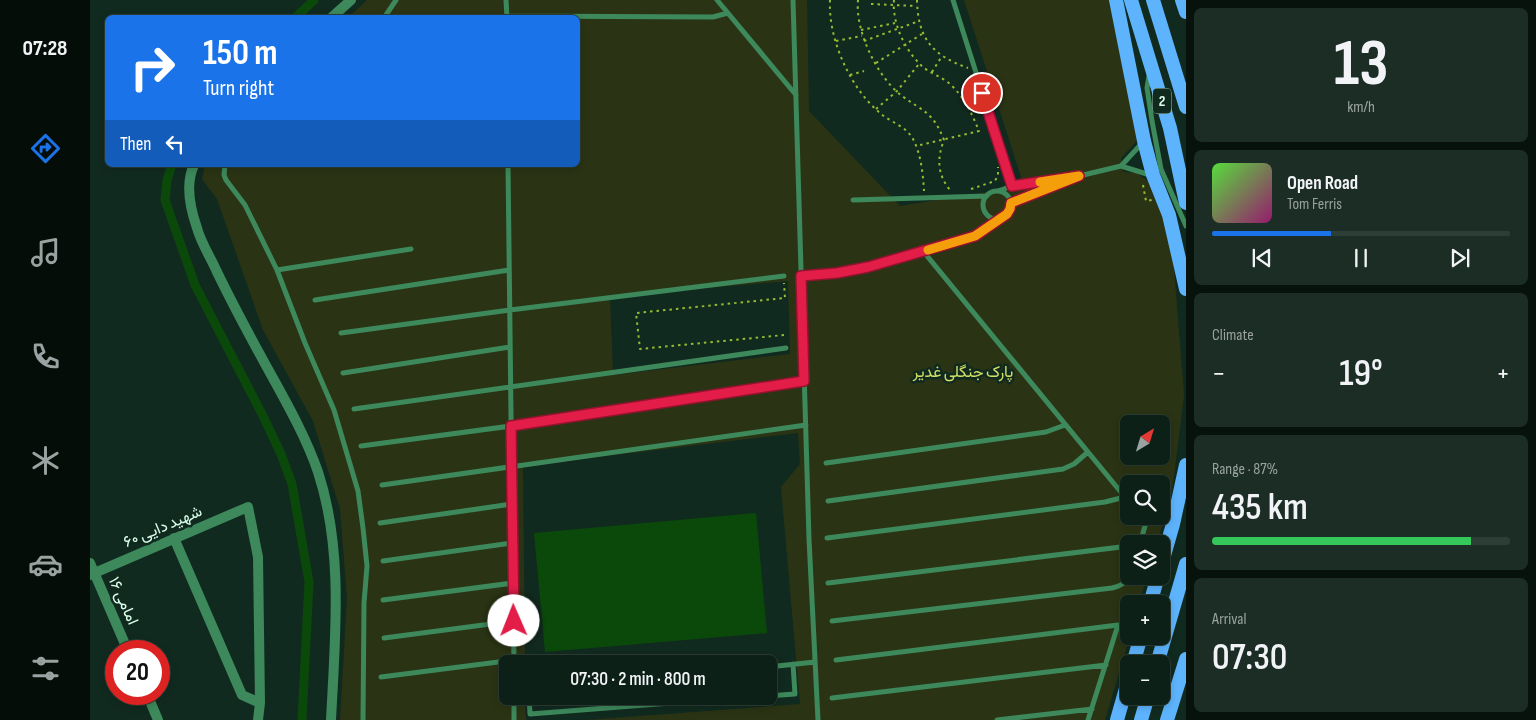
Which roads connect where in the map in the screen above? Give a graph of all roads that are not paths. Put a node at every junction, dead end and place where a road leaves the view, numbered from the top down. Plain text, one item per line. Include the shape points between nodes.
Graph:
1 (351, 0) edge
2 (396, 0) edge
3 (506, 0) edge
4 (718, 0) edge
5 (793, 0) edge
6 (953, 0) edge
7 (1116, 0) edge
8 (1131, 0) edge
9 (1153, 0) edge
10 (1182, 0) edge
11 (1186, 12) edge
12 (728, 13) junction
13 (334, 15) edge
14 (386, 15) edge
15 (507, 15) edge
16 (580, 17) edge
17 (1151, 65) junction
18 (796, 95) junction
19 (1186, 107) edge
20 (1144, 141) junction
21 (1122, 166) junction
22 (193, 167) edge
23 (225, 167) edge
24 (508, 167) edge
25 (1079, 176) junction
26 (1148, 180) junction
27 (1012, 186) junction
28 (998, 191) junction
29 (987, 196) junction
30 (853, 200) dead end
31 (1011, 203) junction
32 (1186, 204) edge
33 (1002, 218) junction
34 (1186, 226) edge
35 (411, 249) dead end
36 (922, 251) junction
37 (277, 270) junction
38 (510, 270) junction
39 (784, 276) road end
40 (801, 276) junction
41 (1186, 289) edge
42 (315, 300) dead end
43 (510, 310) junction
44 (341, 333) dead end
45 (510, 347) junction
46 (786, 348) dead end
47 (343, 373) dead end
48 (804, 381) junction
49 (511, 386) junction
50 (354, 409) dead end
51 (806, 425) junction
52 (1065, 425) junction
53 (511, 426) junction
54 (361, 446) dead end
55 (1088, 452) junction
56 (826, 463) dead end
57 (1186, 465) edge
58 (512, 466) junction
59 (382, 485) dead end
60 (1120, 491) edge
61 (828, 501) dead end
62 (1120, 501) edge
63 (512, 504) junction
64 (380, 523) dead end
65 (1170, 535) edge
66 (174, 538) junction
67 (827, 538) dead end
68 (512, 543) junction
69 (1120, 547) edge
70 (383, 561) dead end
71 (1186, 564) edge
72 (91, 570) edge
73 (828, 582) dead end
74 (513, 583) junction
75 (1121, 585) edge
76 (383, 600) dead end
77 (514, 621) junction
78 (832, 621) dead end
79 (384, 638) dead end
80 (123, 640) edge
81 (514, 655) edge
82 (1160, 655) edge
83 (1186, 659) edge
84 (836, 660) dead end
85 (815, 662) junction
86 (499, 664) edge
87 (793, 664) junction
88 (1106, 665) junction
89 (777, 666) edge
90 (381, 677) dead end
91 (777, 695) edge
92 (832, 698) dead end
93 (260, 703) junction
94 (152, 705) edge
95 (514, 705) edge
96 (529, 705) edge
97 (645, 705) edge
98 (1121, 705) edge
99 (1145, 705) edge
100 (1092, 709) junction
101 (158, 720) edge
102 (258, 720) edge
103 (332, 720) edge
104 (363, 720) edge
105 (514, 720) edge
106 (818, 720) edge
107 (997, 720) edge
108 (1088, 720) edge
109 (1117, 720) edge
110 (1141, 720) edge
111 (1167, 720) edge

1 - 13 street
2 - 14 lane
3 - 15 lane
4 - 12 lane
5 - 18 lane
6 - 27 lane
7 - 20 highway
8 - 17 highway, 2
9 - 19 highway, 2
10 - 11 highway
12 - 16 lane via 713,17
12 - 18 lane
17 - 32 highway, 2 via 1170,128
17 - 34 lane via 1148,88 1156,146 1164,175
18 - 40 lane
20 - 21 lane
20 - 26 highway
21 - 25 lane
21 - 26 lane
22 - 103 street via 189,197 197,229 232,304 297,422 318,472 329,516 335,564
23 - 37 lane via 226,180 245,205
24 - 38 lane
25 - 27 lane
25 - 31 lane
26 - 41 highway via 1169,215
27 - 28 lane
28 - 29 lane
28 - 31 lane via 1004,193
29 - 30 lane
29 - 33 lane via 983,207 986,213 996,219
31 - 33 lane
33 - 36 lane via 975,236
35 - 37 lane
36 - 40 lane via 868,267
36 - 52 lane
37 - 104 lane via 334,410 358,491 367,566
38 - 42 lane
38 - 43 lane
39 - 43 lane
40 - 48 lane
43 - 44 lane
43 - 45 lane
45 - 47 lane
45 - 49 lane
46 - 49 lane
48 - 51 lane
48 - 53 lane
49 - 50 lane
49 - 53 lane
51 - 58 lane
51 - 85 lane
52 - 55 lane
52 - 56 lane via 1046,432
53 - 54 lane
53 - 58 lane
55 - 60 lane
55 - 61 lane via 1063,469
57 - 65 highway
58 - 59 lane
58 - 63 lane
62 - 67 lane
63 - 64 lane
63 - 68 lane
66 - 72 street, شهید دایی ۶۰
66 - 93 street via 242,695
66 - 93 street, شهید دایی ۶۰ via 248,507 258,557
68 - 70 lane
68 - 74 lane
69 - 73 lane
71 - 82 highway
72 - 80 street, امامی ۱۶
74 - 76 lane
74 - 77 lane
75 - 78 lane
77 - 79 lane
77 - 81 lane
83 - 111 highway
84 - 88 lane via 1118,626
85 - 87 lane
85 - 106 lane
86 - 90 lane
87 - 89 lane
87 - 91 lane via 795,694
88 - 92 lane
88 - 100 lane
93 - 102 street
94 - 101 street
95 - 105 lane
96 - 97 lane via 530,714
98 - 109 highway
99 - 110 highway
100 - 107 lane
100 - 108 lane

